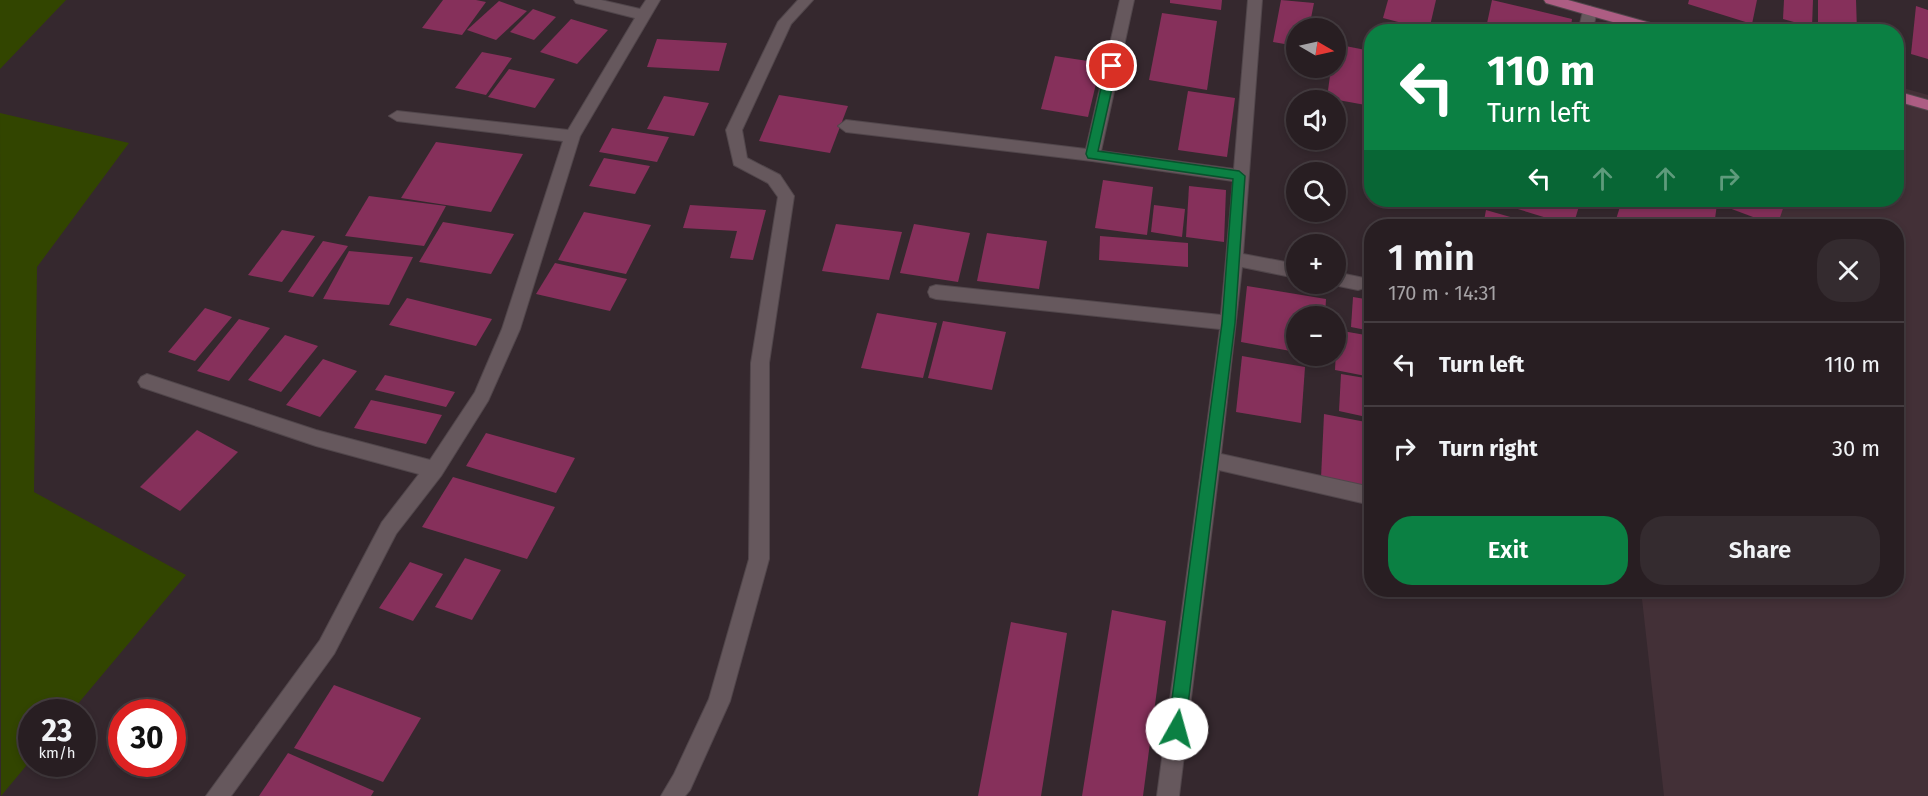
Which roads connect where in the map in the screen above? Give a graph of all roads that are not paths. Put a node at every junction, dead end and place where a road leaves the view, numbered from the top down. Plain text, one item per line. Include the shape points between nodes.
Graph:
1 (581, 0) edge
2 (806, 0) edge
3 (1126, 0) edge
4 (1255, 0) edge
5 (1551, 0) edge
6 (648, 8) edge
7 (1590, 10) junction
8 (1587, 24) edge
9 (1639, 24) edge
10 (1904, 98) edge
11 (1928, 105) edge
12 (397, 116) dead end
13 (846, 126) dead end
14 (572, 136) junction
15 (1092, 154) junction
16 (1239, 176) junction
17 (1233, 259) junction
18 (1286, 269) edge
19 (1346, 281) edge
20 (1358, 283) dead end
21 (936, 292) dead end
22 (1229, 323) junction
23 (147, 382) dead end
24 (1210, 460) junction
25 (434, 470) junction
26 (1364, 494) edge
27 (217, 796) edge
28 (672, 796) edge
29 (1168, 796) edge

1 - 6 street
2 - 28 street via 785,22 734,130 740,161 774,179 786,196 760,363 759,559 719,701
3 - 15 street
4 - 16 street
5 - 7 main road
6 - 14 street
7 - 8 street
7 - 9 main road
10 - 11 main road
12 - 14 street
13 - 15 street
14 - 25 street via 511,329 482,396
15 - 16 street
16 - 17 street
17 - 18 street
17 - 22 street
19 - 20 street
21 - 22 street
22 - 24 street
23 - 25 street via 316,438
24 - 26 street
24 - 29 street
25 - 27 street via 389,528 327,646

